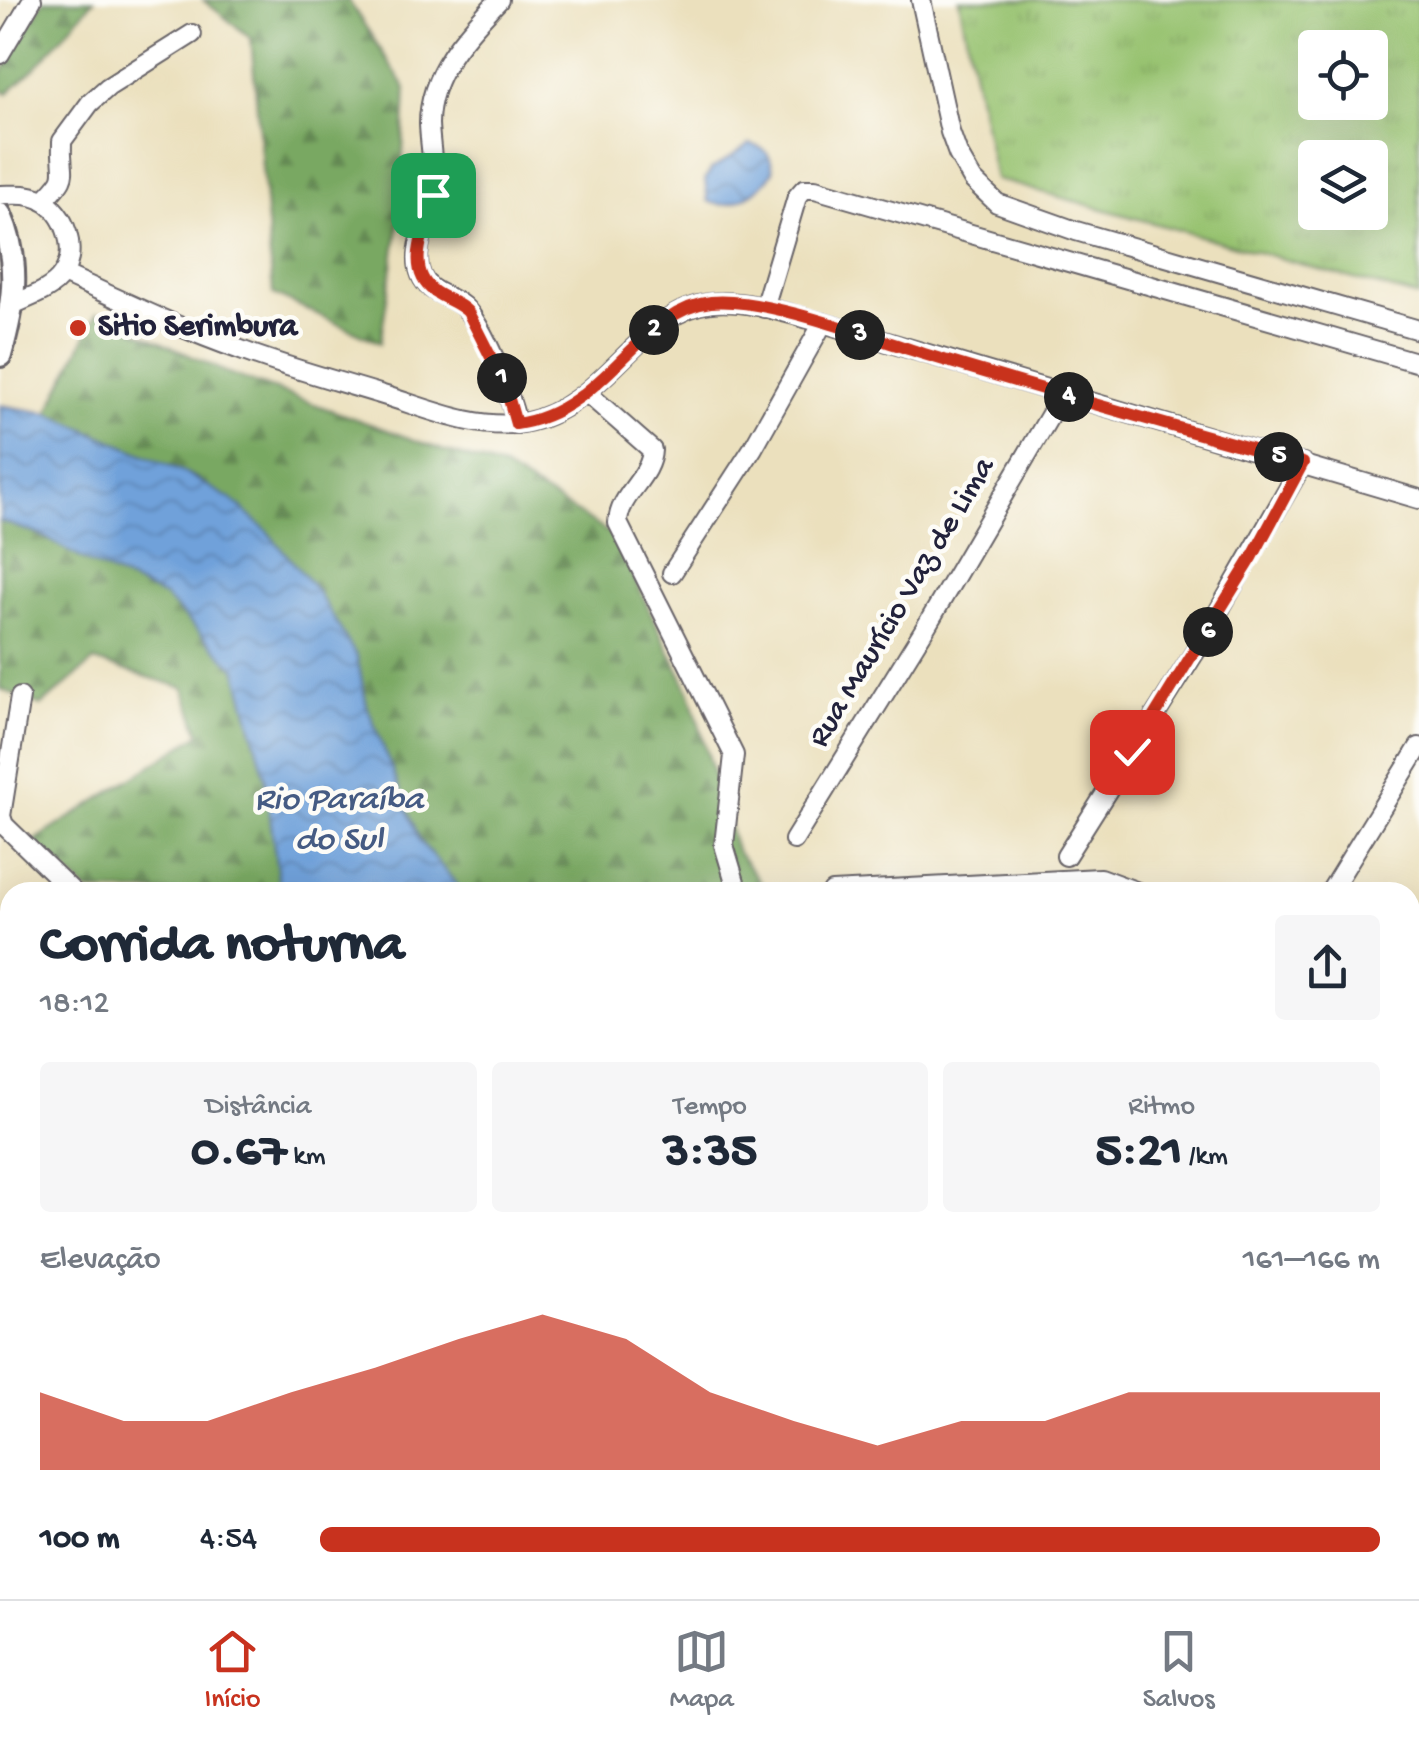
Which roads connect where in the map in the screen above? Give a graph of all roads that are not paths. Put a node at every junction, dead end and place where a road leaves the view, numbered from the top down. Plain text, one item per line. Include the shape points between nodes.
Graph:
1 (32, 0) edge
2 (499, 0) edge
3 (921, 0) edge
4 (192, 34) dead end
5 (0, 54) edge
6 (0, 195) edge
7 (43, 201) junction
8 (0, 215) edge
9 (63, 274) junction
10 (14, 304) junction
11 (764, 308) junction
12 (823, 323) junction
13 (1419, 330) edge
14 (0, 355) edge
15 (1419, 362) edge
16 (587, 394) junction
17 (1062, 395) junction
18 (516, 424) junction
19 (1303, 463) junction
20 (1419, 498) edge
21 (672, 572) dead end
22 (20, 697) dead end
23 (1419, 747) edge
24 (794, 840) dead end
25 (1066, 856) dead end
26 (62, 882) edge
27 (735, 882) edge
28 (1023, 882) edge
29 (1115, 882) edge
30 (1336, 882) edge

1 - 5 street
2 - 18 street via 438,80 430,111 433,195 418,267 434,291 459,303 475,323
3 - 13 street via 958,154 997,202
4 - 7 street via 90,103 62,141 63,182
6 - 7 street
7 - 9 street via 67,234
8 - 10 main road via 11,245
9 - 10 street
9 - 18 street via 240,350 460,418
10 - 14 main road
11 - 12 street
11 - 15 street via 797,197 815,189
11 - 16 street via 710,302 673,315
12 - 17 street
12 - 21 street
16 - 18 street via 542,419
16 - 27 street via 652,450 651,463 618,510 618,522 734,755 724,845
17 - 19 street
17 - 24 street, Rua Maurício Vaz de Lima
19 - 20 street
19 - 25 street via 1198,650
22 - 26 street via 1,816
23 - 30 street
28 - 29 street

